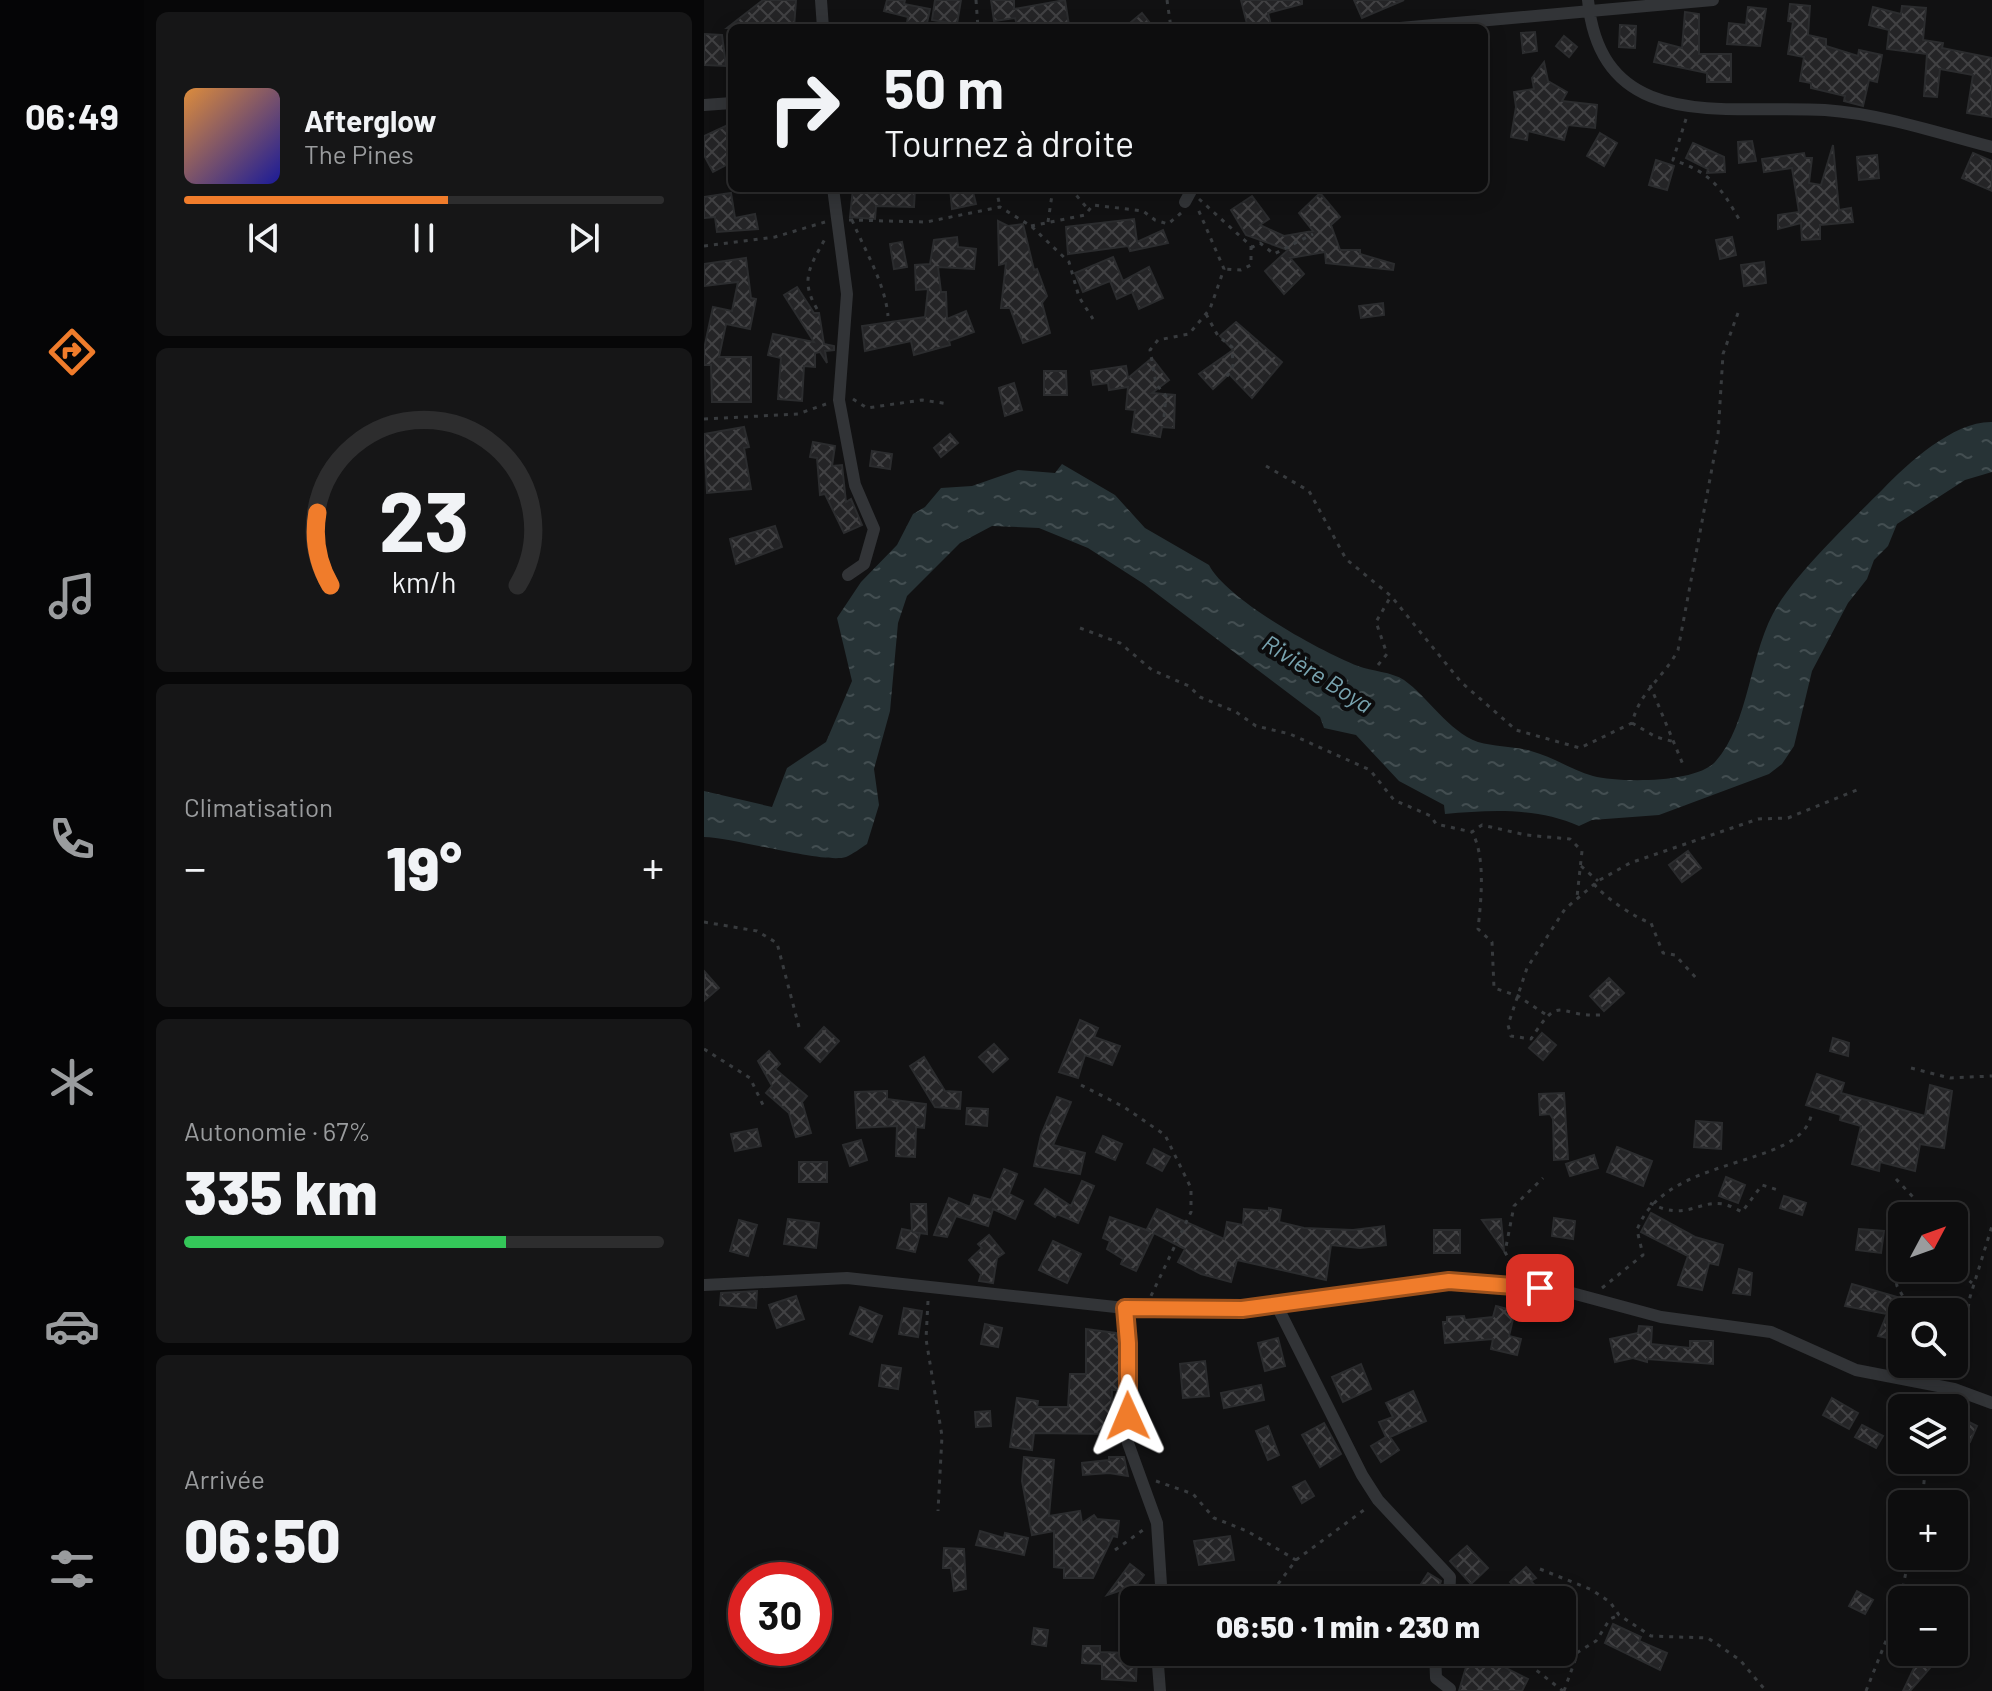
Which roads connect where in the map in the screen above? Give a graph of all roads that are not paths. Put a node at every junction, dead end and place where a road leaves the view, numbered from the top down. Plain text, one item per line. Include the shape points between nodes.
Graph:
1 (821, 0) edge
2 (1713, 0) edge
3 (1589, 7) edge
4 (823, 24) edge
5 (1438, 24) edge
6 (728, 103) edge
7 (704, 105) edge
8 (1992, 147) edge
9 (833, 192) edge
10 (848, 575) dead end
11 (704, 1285) edge
12 (1276, 1304) junction
13 (1125, 1308) junction
14 (1992, 1403) edge
15 (1161, 1586) edge
16 (1450, 1586) edge
17 (1158, 1666) edge
18 (1434, 1666) edge
19 (1450, 1689) edge
20 (1160, 1691) edge

1 - 4 street
2 - 3 street
3 - 5 street
3 - 8 street via 1597,48 1619,76 1653,99 1690,108 1828,110
6 - 7 street
9 - 10 street via 847,294 839,400 855,485 874,529 864,564
11 - 13 street via 847,1278
12 - 13 street via 1208,1311
12 - 14 street via 1449,1281 1557,1289 1661,1317 1771,1332 1856,1370 1940,1380
12 - 16 street via 1362,1475 1378,1500 1450,1577
13 - 15 street via 1128,1443 1157,1523
17 - 20 street
18 - 19 street via 1436,1678

